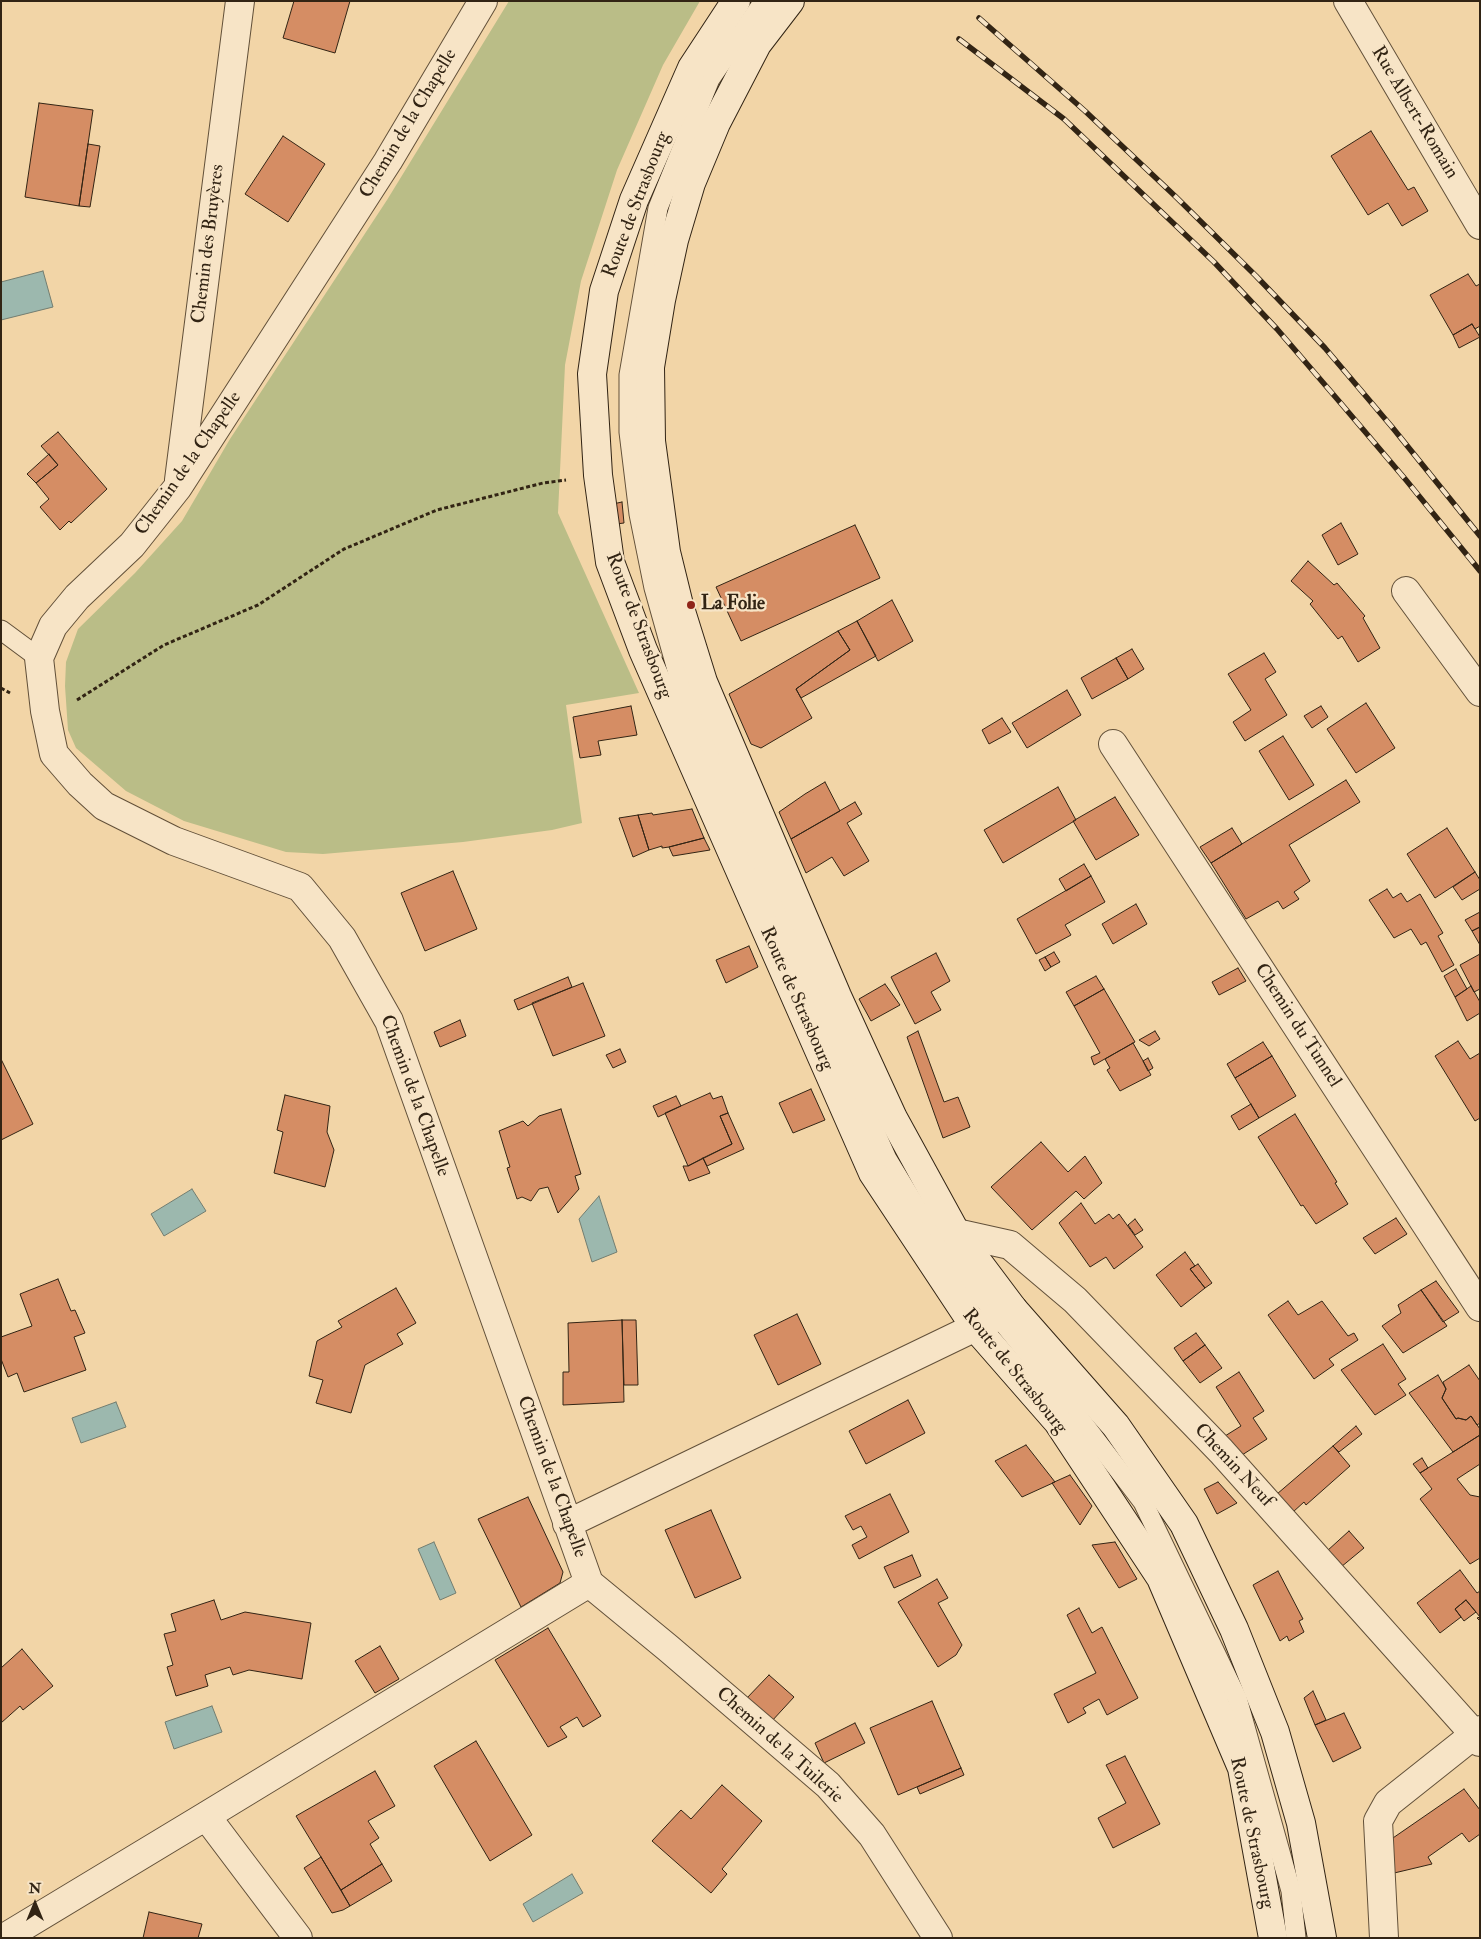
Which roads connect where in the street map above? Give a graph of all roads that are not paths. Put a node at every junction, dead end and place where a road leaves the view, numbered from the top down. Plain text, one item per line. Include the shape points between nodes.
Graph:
1 (240, 1) edge
2 (483, 1) edge
3 (736, 1) edge
4 (764, 1) edge
5 (790, 1) edge
6 (1348, 1) edge
7 (1451, 176) junction
8 (1480, 184) edge
9 (1480, 226) edge
10 (178, 487) junction
11 (1406, 591) dead end
12 (1, 630) edge
13 (39, 658) junction
14 (1480, 692) edge
15 (1114, 744) dead end
16 (956, 1233) junction
17 (1480, 1307) edge
18 (995, 1318) junction
19 (567, 1524) junction
20 (589, 1583) junction
21 (1478, 1735) edge
22 (206, 1816) junction
23 (4, 1938) edge
24 (298, 1938) edge
25 (938, 1938) edge
26 (1273, 1938) edge
27 (1296, 1938) edge
28 (1322, 1938) edge
29 (1384, 1938) edge

1 - 10 street, Chemin des Bruyères
2 - 10 street, Chemin de la Chapelle via 388,161
3 - 18 street, Route de Strasbourg via 692,68 634,200 604,291 592,374 598,475 610,562 643,650 873,1173
4 - 18 lane via 710,79 658,208 629,375 629,432 638,514 654,588 682,688 887,1159 938,1243
5 - 16 street, Route de Strasbourg via 757,44 716,123 691,183 674,240 650,376 651,440 666,552 703,682 737,765 889,1110
6 - 7 street, Rue Albert-Romain
7 - 8 street
7 - 9 street, Rue Albert-Romain
10 - 13 street, Chemin de la Chapelle via 132,545 77,597 53,626
11 - 14 street
12 - 13 lane
13 - 19 street, Chemin de la Chapelle via 54,754 104,806 174,841 300,886 342,938 389,1021
15 - 17 street, Chemin du Tunnel
16 - 18 street, Route de Strasbourg
16 - 21 street, Chemin Neuf via 1010,1245 1075,1300 1221,1451
18 - 19 street
18 - 26 street, Route de Strasbourg via 1058,1422 1161,1578 1242,1768
18 - 27 lane via 1057,1389 1143,1502 1237,1698 1291,1891
18 - 28 street, Route de Strasbourg via 1116,1426 1184,1524 1234,1629 1275,1732 1301,1823
19 - 20 street, Chemin de la Chapelle
20 - 22 street, Chemin de la Chapelle
20 - 25 street, Chemin de la Tuilerie via 828,1785 872,1835
21 - 29 street via 1388,1803 1378,1821
22 - 23 street, Chemin de la Chapelle
22 - 24 street

